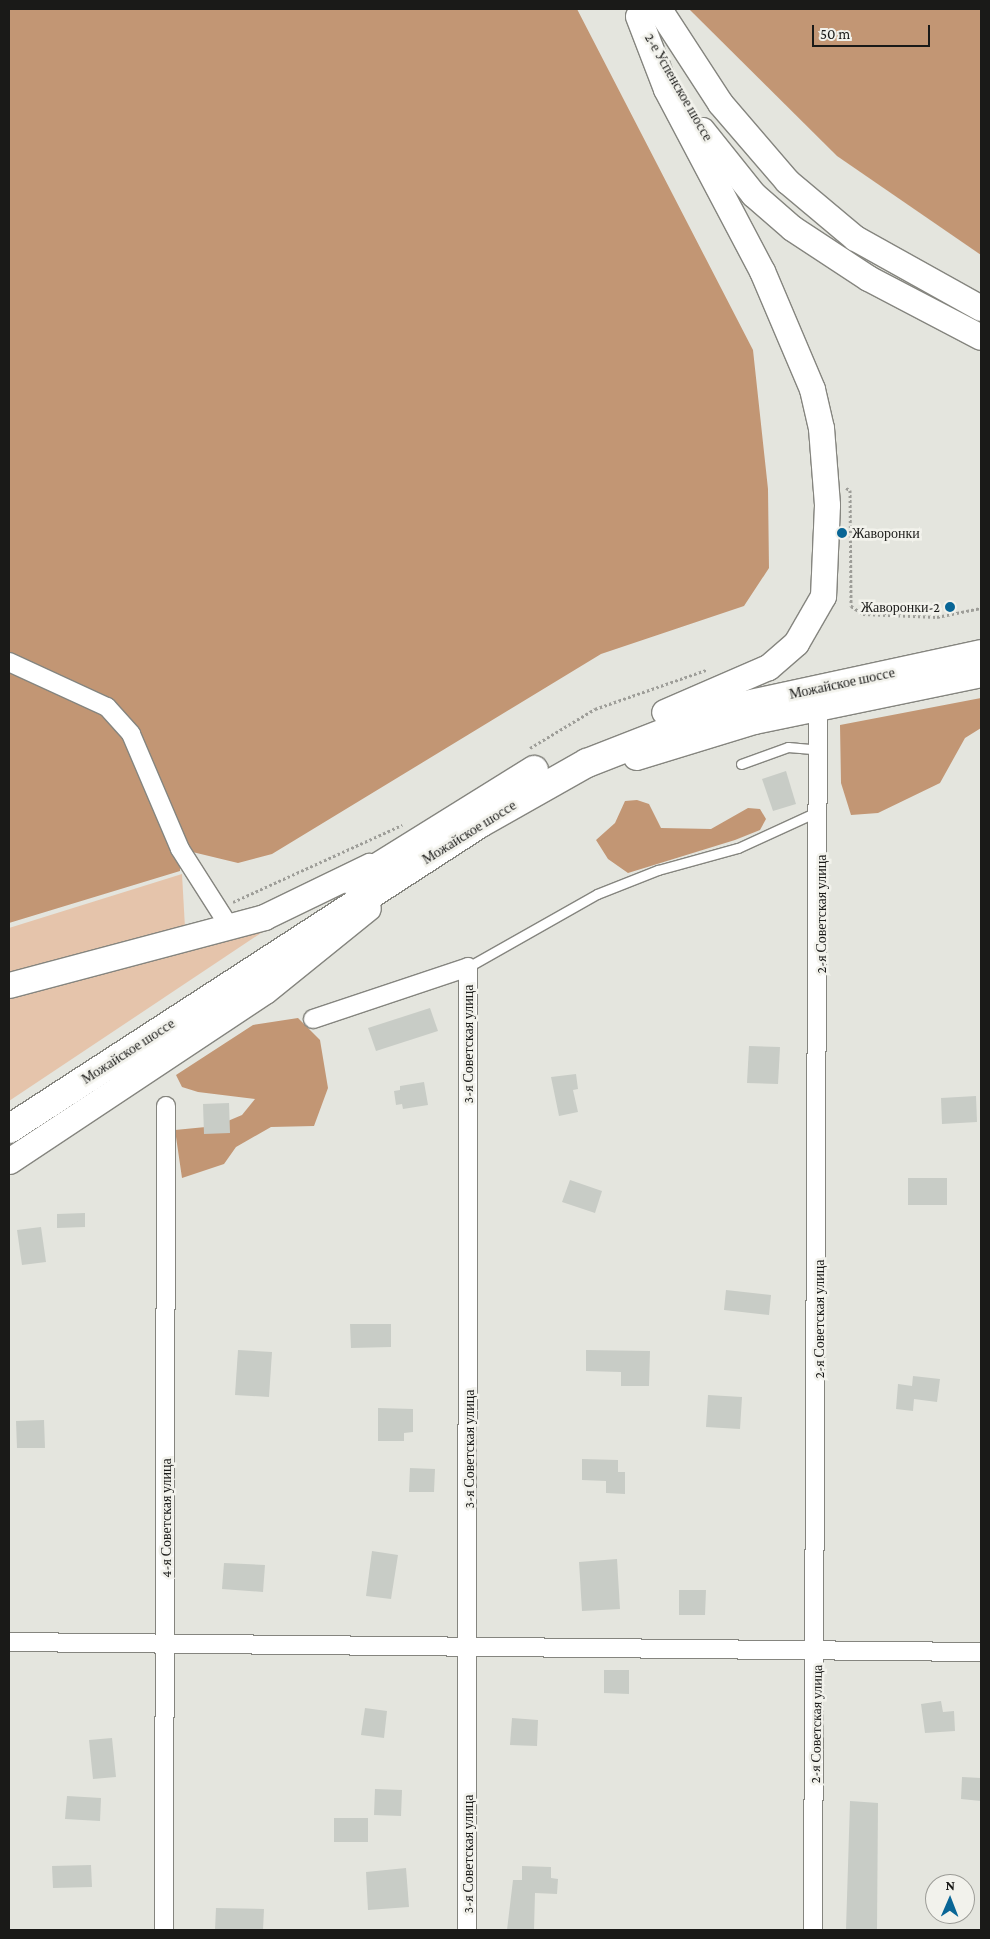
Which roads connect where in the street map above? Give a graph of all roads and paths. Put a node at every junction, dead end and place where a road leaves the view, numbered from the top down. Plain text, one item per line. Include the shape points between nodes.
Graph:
1 (648, 11) edge
2 (981, 308) edge
3 (981, 337) edge
4 (842, 486) dead end
5 (981, 608) edge
6 (981, 637) edge
7 (981, 654) edge
8 (9, 662) edge
9 (716, 666) dead end
10 (981, 674) edge
11 (818, 707) junction
12 (664, 712) junction
13 (528, 750) dead end
14 (821, 750) junction
15 (741, 764) dead end
16 (821, 809) junction
17 (480, 824) junction
18 (422, 838) junction
19 (223, 916) junction
20 (468, 967) junction
21 (9, 985) edge
22 (313, 1019) dead end
23 (166, 1106) dead end
24 (9, 1109) edge
25 (9, 1129) edge
26 (9, 1161) edge
27 (9, 1642) edge
28 (166, 1644) junction
29 (469, 1648) junction
30 (817, 1652) junction
31 (981, 1652) edge
32 (164, 1930) edge
33 (467, 1930) edge
34 (813, 1930) edge

1 - 2 main road via 787,182 855,238
1 - 3 main road, 2-е Успенское шоссе via 682,98 726,163 792,228 868,278
1 - 12 main road via 666,89 762,271 804,370 821,428 827,505 823,596 796,643 768,667
4 - 5 path via 850,490 851,606 863,614 937,617
6 - 12 main road, Можайское шоссе via 788,677
7 - 17 main road, Можайское шоссе via 723,710 587,763
8 - 19 street via 107,707 131,734 180,849
9 - 13 path via 595,709
10 - 11 main road
11 - 14 street, 2-я Советская улица
11 - 17 main road via 643,754
12 - 18 main road, Можайское шоссе via 572,750
14 - 15 lane via 788,747
14 - 16 street, 2-я Советская улица
16 - 20 lane via 738,848 658,870 597,894
16 - 30 street, 2-я Советская улица
17 - 18 main road, Можайское шоссе
18 - 19 path via 244,899
18 - 19 main road via 320,893
18 - 24 main road, Можайское шоссе
18 - 25 main road, Можайское шоссе
18 - 26 main road via 265,991
19 - 21 main road
20 - 22 street
20 - 29 street, 3-я Советская улица
23 - 28 street, 4-я Советская улица
27 - 28 street
28 - 29 street
28 - 32 street, 4-я Советская улица
29 - 30 street
29 - 33 street, 3-я Советская улица
30 - 31 street
30 - 34 street, 2-я Советская улица

